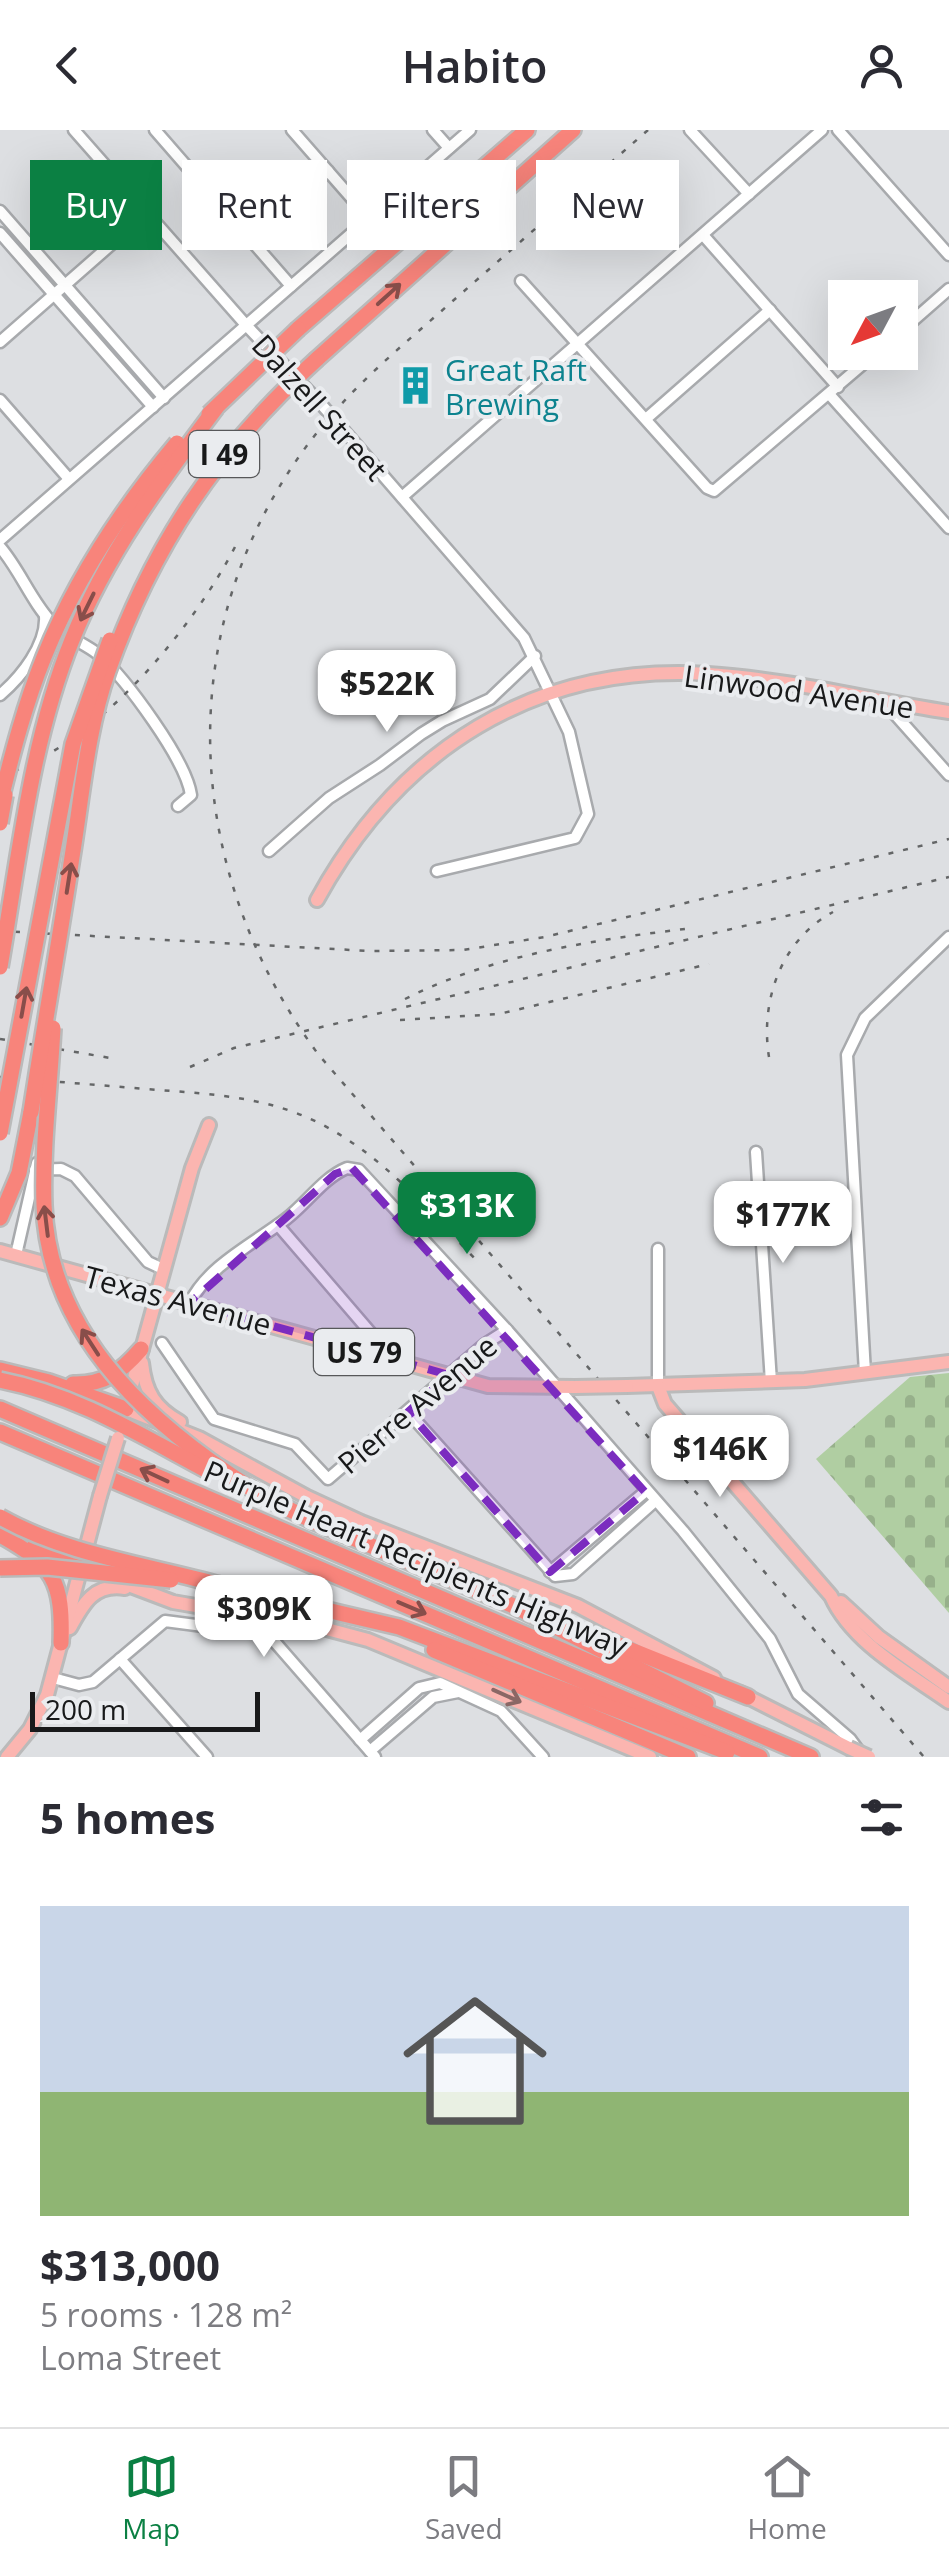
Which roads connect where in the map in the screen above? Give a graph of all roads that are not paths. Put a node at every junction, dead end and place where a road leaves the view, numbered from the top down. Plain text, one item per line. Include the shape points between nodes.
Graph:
1 (74, 130) edge
2 (155, 130) edge
3 (292, 130) edge
4 (433, 130) edge
5 (470, 130) edge
6 (527, 130) edge
7 (573, 130) edge
8 (586, 130) edge
9 (690, 130) edge
10 (822, 130) edge
11 (838, 130) edge
12 (558, 144) junction
13 (449, 148) junction
14 (100, 160) edge
15 (435, 160) edge
16 (182, 161) edge
17 (328, 172) joint
18 (347, 193) edge
19 (748, 194) junction
20 (0, 211) edge
21 (162, 230) edge
22 (0, 234) edge
23 (703, 235) junction
24 (347, 237) edge
25 (104, 250) edge
26 (259, 250) edge
27 (949, 256) edge
28 (521, 281) dead end
29 (64, 285) junction
30 (291, 286) junction
31 (949, 290) edge
32 (54, 295) junction
33 (770, 310) junction
34 (918, 317) edge
35 (246, 326) junction
36 (0, 342) edge
37 (578, 344) junction
38 (857, 370) edge
39 (834, 390) junction
40 (164, 398) junction
41 (0, 400) edge
42 (153, 407) junction
43 (216, 408) junction
44 (647, 418) junction
45 (70, 479) junction
46 (402, 497) junction
47 (949, 528) edge
48 (0, 544) edge
49 (154, 566) junction
50 (45, 614) junction
51 (535, 656) junction
52 (552, 692) junction
53 (0, 695) edge
54 (884, 702) junction
55 (949, 712) edge
56 (12, 757) junction
57 (949, 775) edge
58 (0, 803) edge
59 (178, 806) dead end
60 (0, 824) edge
61 (270, 851) dead end
62 (437, 871) dead end
63 (317, 900) dead end
64 (949, 937) edge
65 (57, 960) junction
66 (0, 968) edge
67 (209, 1125) dead end
68 (0, 1132) edge
69 (42, 1137) dead end
70 (756, 1152) dead end
71 (35, 1170) junction
72 (0, 1218) edge
73 (278, 1225) junction
74 (658, 1249) dead end
75 (0, 1250) edge
76 (16, 1255) junction
77 (164, 1269) junction
78 (156, 1294) junction
79 (190, 1303) junction
80 (506, 1330) junction
81 (162, 1344) dead end
82 (141, 1349) junction
83 (394, 1360) junction
84 (949, 1362) edge
85 (0, 1370) edge
86 (865, 1373) junction
87 (448, 1375) junction
88 (659, 1378) junction
89 (0, 1380) edge
90 (49, 1382) junction
91 (770, 1382) junction
92 (554, 1388) junction
93 (0, 1409) edge
94 (126, 1409) junction
95 (408, 1412) junction
96 (0, 1432) edge
97 (233, 1456) junction
98 (644, 1492) junction
99 (266, 1498) junction
100 (654, 1502) junction
101 (0, 1517) edge
102 (1, 1536) edge
103 (81, 1567) junction
104 (0, 1568) edge
105 (550, 1572) junction
106 (220, 1586) junction
107 (831, 1596) junction
108 (162, 1598) junction
109 (516, 1607) junction
110 (318, 1608) junction
111 (61, 1643) junction
112 (120, 1659) junction
113 (52, 1678) junction
114 (949, 1687) edge
115 (460, 1692) junction
116 (748, 1697) junction
117 (949, 1702) edge
118 (360, 1740) junction
119 (372, 1754) edge
120 (7, 1757) edge
121 (207, 1757) edge
122 (544, 1757) edge
123 (650, 1757) edge
124 (688, 1757) edge
125 (740, 1757) edge
126 (760, 1757) edge
127 (812, 1757) edge
128 (866, 1757) edge

1 - 14 street, Dalzell Street
2 - 16 street
3 - 17 street
4 - 13 street
5 - 13 street
6 - 43 highway, I 49, bridge
7 - 12 highway, I 49
8 - 12 highway
9 - 19 street
10 - 19 street
11 - 27 street
49 -> 12 highway, I 49, bridge via 210,472 252,421
13 - 15 street
17 - 18 street
19 - 23 street
20 - 29 street
21 - 35 street, Dalzell Street
22 - 32 street
23 - 33 street
23 - 37 street
24 - 30 street
25 - 29 street
26 - 30 street
28 - 37 street
29 - 32 street
29 - 40 street
30 - 35 street
31 - 34 street
32 - 36 street
32 - 42 street
33 - 39 street
33 - 44 street
35 - 40 street
35 - 46 street, Dalzell Street
37 - 44 street
37 - 46 street
38 - 39 street
39 - 44 street via 714,491
39 - 47 street
40 - 42 street
41 - 45 street
42 - 45 street
43 - 56 highway, bridge via 142,487 90,568 45,653
43 -> 66 highway, bridge via 112,557 72,639 39,751
45 - 48 street
46 - 51 street, Dalzell Street
48 - 50 street
65 -> 49 highway, bridge via 100,698
68 -> 49 highway, bridge via 73,744 111,637
50 - 53 street via 43,636
50 - 59 street via 96,652 136,699 189,780 192,795
51 - 52 street, Dalzell Street
51 - 61 street via 490,699 421,734 329,798
52 - 54 main road, Linwood Avenue via 619,676 687,673
52 - 62 street, Dalzell Street via 587,810 582,829 575,838
52 - 63 main road, Linwood Avenue via 489,719 414,772 358,832
54 - 55 main road, Linwood Avenue
54 - 57 street
56 - 58 highway, bridge
56 - 60 highway, bridge
64 - 86 street via 865,1018 847,1055
65 - 72 highway, bridge via 26,1147
99 -> 65 highway, bridge via 195,1452 136,1400 94,1350 67,1301 50,1252 44,1205
67 - 77 main road
69 - 71 street
70 - 91 street
71 - 76 street
71 - 77 street via 75,1176 148,1262
73 - 79 street via 220,1269
73 - 80 street via 336,1174 352,1168
73 - 83 street
74 - 88 street
75 - 76 main road, Texas Avenue / US 79
76 - 78 main road, Texas Avenue / US 79
77 - 78 main road
78 - 79 main road, Texas Avenue / US 79
78 - 82 main road
79 - 83 main road, Texas Avenue / US 79
80 - 87 street, Pierre Avenue
80 - 92 street
81 - 95 street, Pierre Avenue via 214,1418 295,1444 328,1479
82 - 90 highway via 99,1383
82 - 94 main road
82 - 97 main road via 156,1404
83 - 87 main road, Texas Avenue / US 79
84 - 86 main road, Texas Avenue / US 79
85 - 90 highway
86 - 91 main road, Texas Avenue / US 79
87 - 92 main road, Texas Avenue / US 79 via 496,1388
87 - 95 street, Pierre Avenue
88 - 91 main road, Texas Avenue / US 79
88 - 92 main road, Texas Avenue / US 79, bridge
88 - 107 main road via 664,1404
89 - 99 highway, bridge via 94,1409
90 - 94 highway
92 - 98 street
127 -> 93 highway, Purple Heart Recipients Highway
94 - 97 main road
94 - 103 main road, bridge
95 - 105 street
96 -> 126 highway, Purple Heart Recipients Highway
97 - 116 main road via 361,1522 578,1606
98 - 100 street
98 - 105 street
99 - 109 highway
100 - 105 street via 572,1574
100 - 128 street via 765,1632 798,1694
101 - 106 highway, bridge via 64,1545
102 - 103 highway
102 - 111 highway via 52,1574
103 - 108 main road
103 - 111 main road
104 - 106 highway, bridge via 117,1572
106 - 110 highway
107 - 114 main road
107 - 117 main road via 863,1638
108 - 111 main road via 114,1586 98,1590
108 -> 123 main road via 368,1640
109 - 116 highway
109 - 127 highway
110 - 124 highway via 406,1638
110 - 125 highway via 418,1634
111 - 113 main road
112 - 113 street via 88,1684
112 - 118 street via 166,1621 265,1636
112 - 121 street
113 - 120 main road via 40,1712
115 - 118 street via 446,1684 424,1685
115 - 119 street via 433,1697
115 - 122 street via 501,1711
116 - 128 main road, bridge
118 - 119 street

